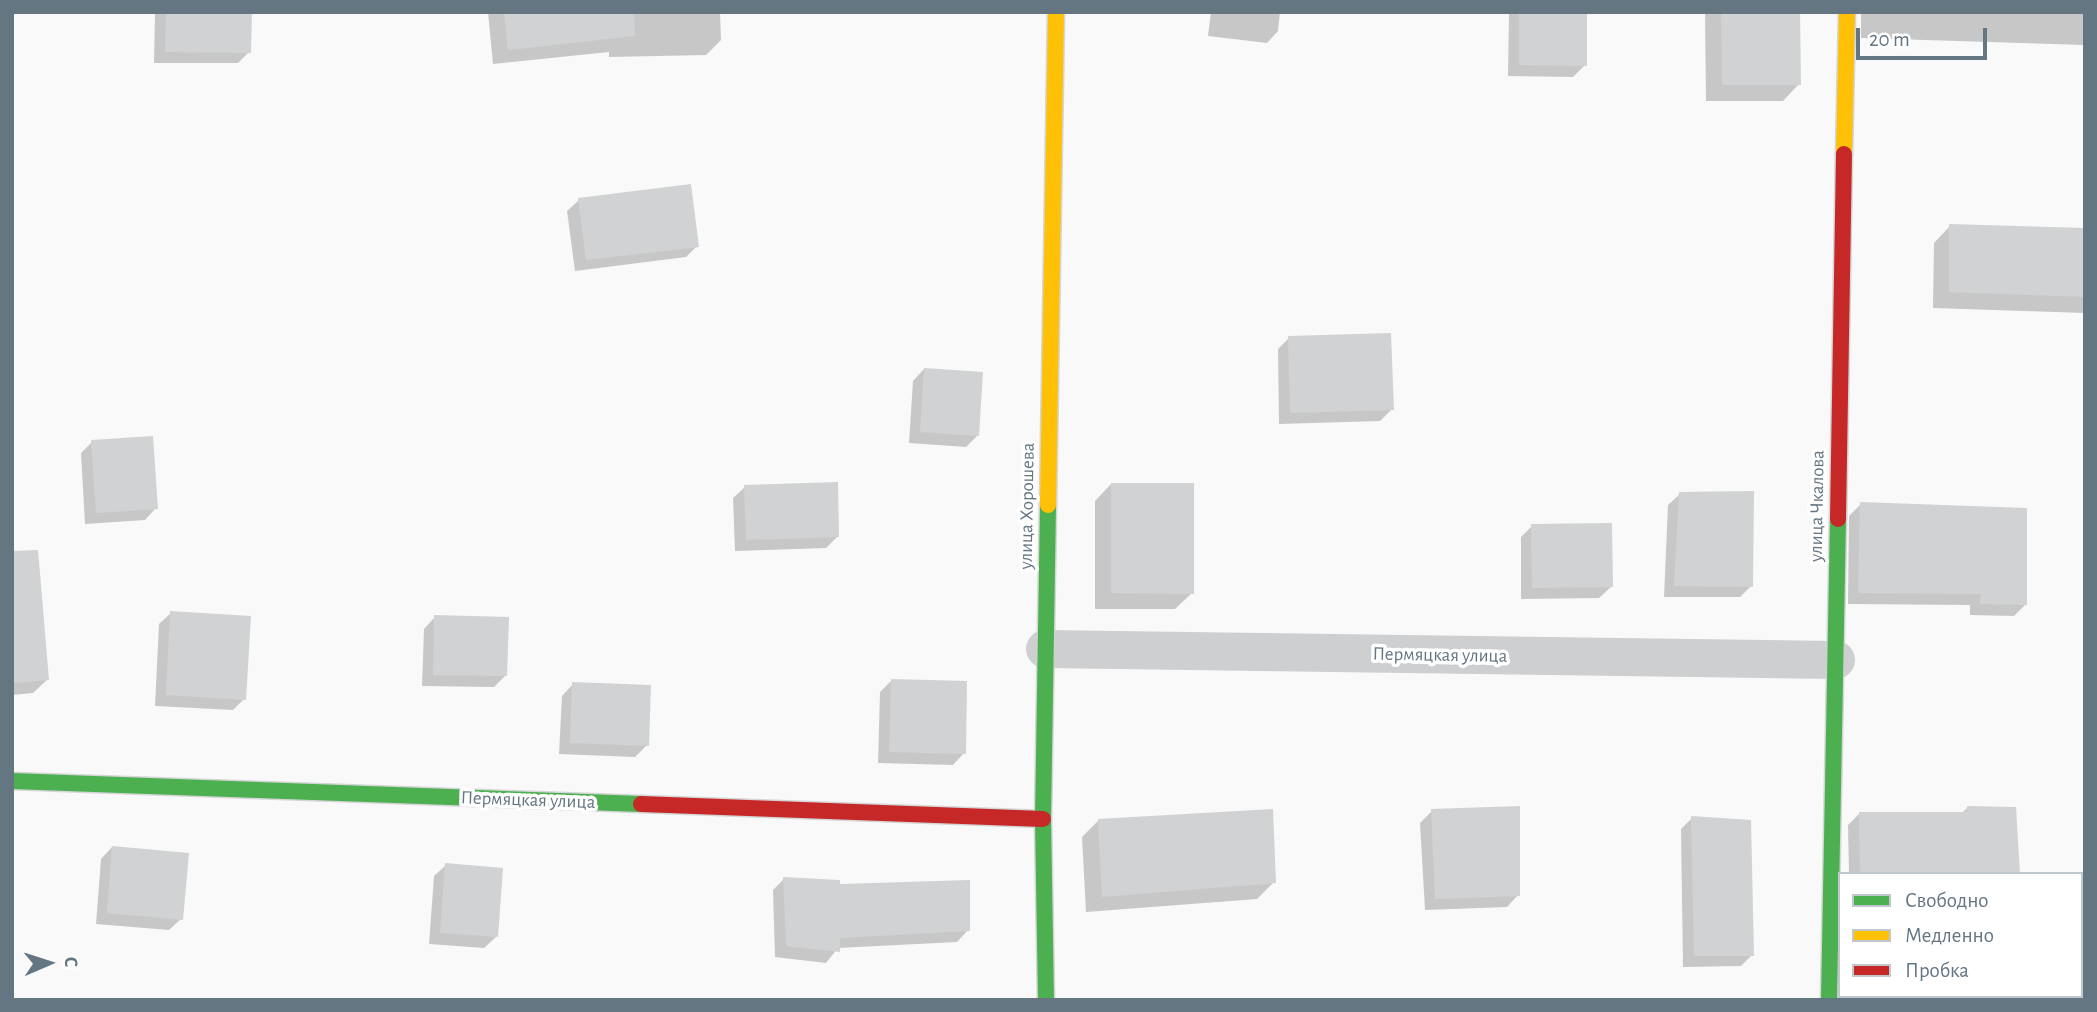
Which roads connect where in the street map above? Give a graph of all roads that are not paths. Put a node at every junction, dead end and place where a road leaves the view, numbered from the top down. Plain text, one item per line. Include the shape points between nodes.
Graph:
1 (1056, 12) edge
2 (1847, 12) edge
3 (1045, 649) junction
4 (1836, 660) junction
5 (12, 781) edge
6 (1043, 819) junction
7 (1046, 1000) edge
8 (1829, 1000) edge

1 - 3 street, улица Хорошева
2 - 4 street, улица Чкалова
3 - 4 street, Пермяцкая улица
3 - 6 street, улица Хорошева
4 - 8 street, улица Чкалова
5 - 6 street, Пермяцкая улица
6 - 7 street, улица Хорошева

